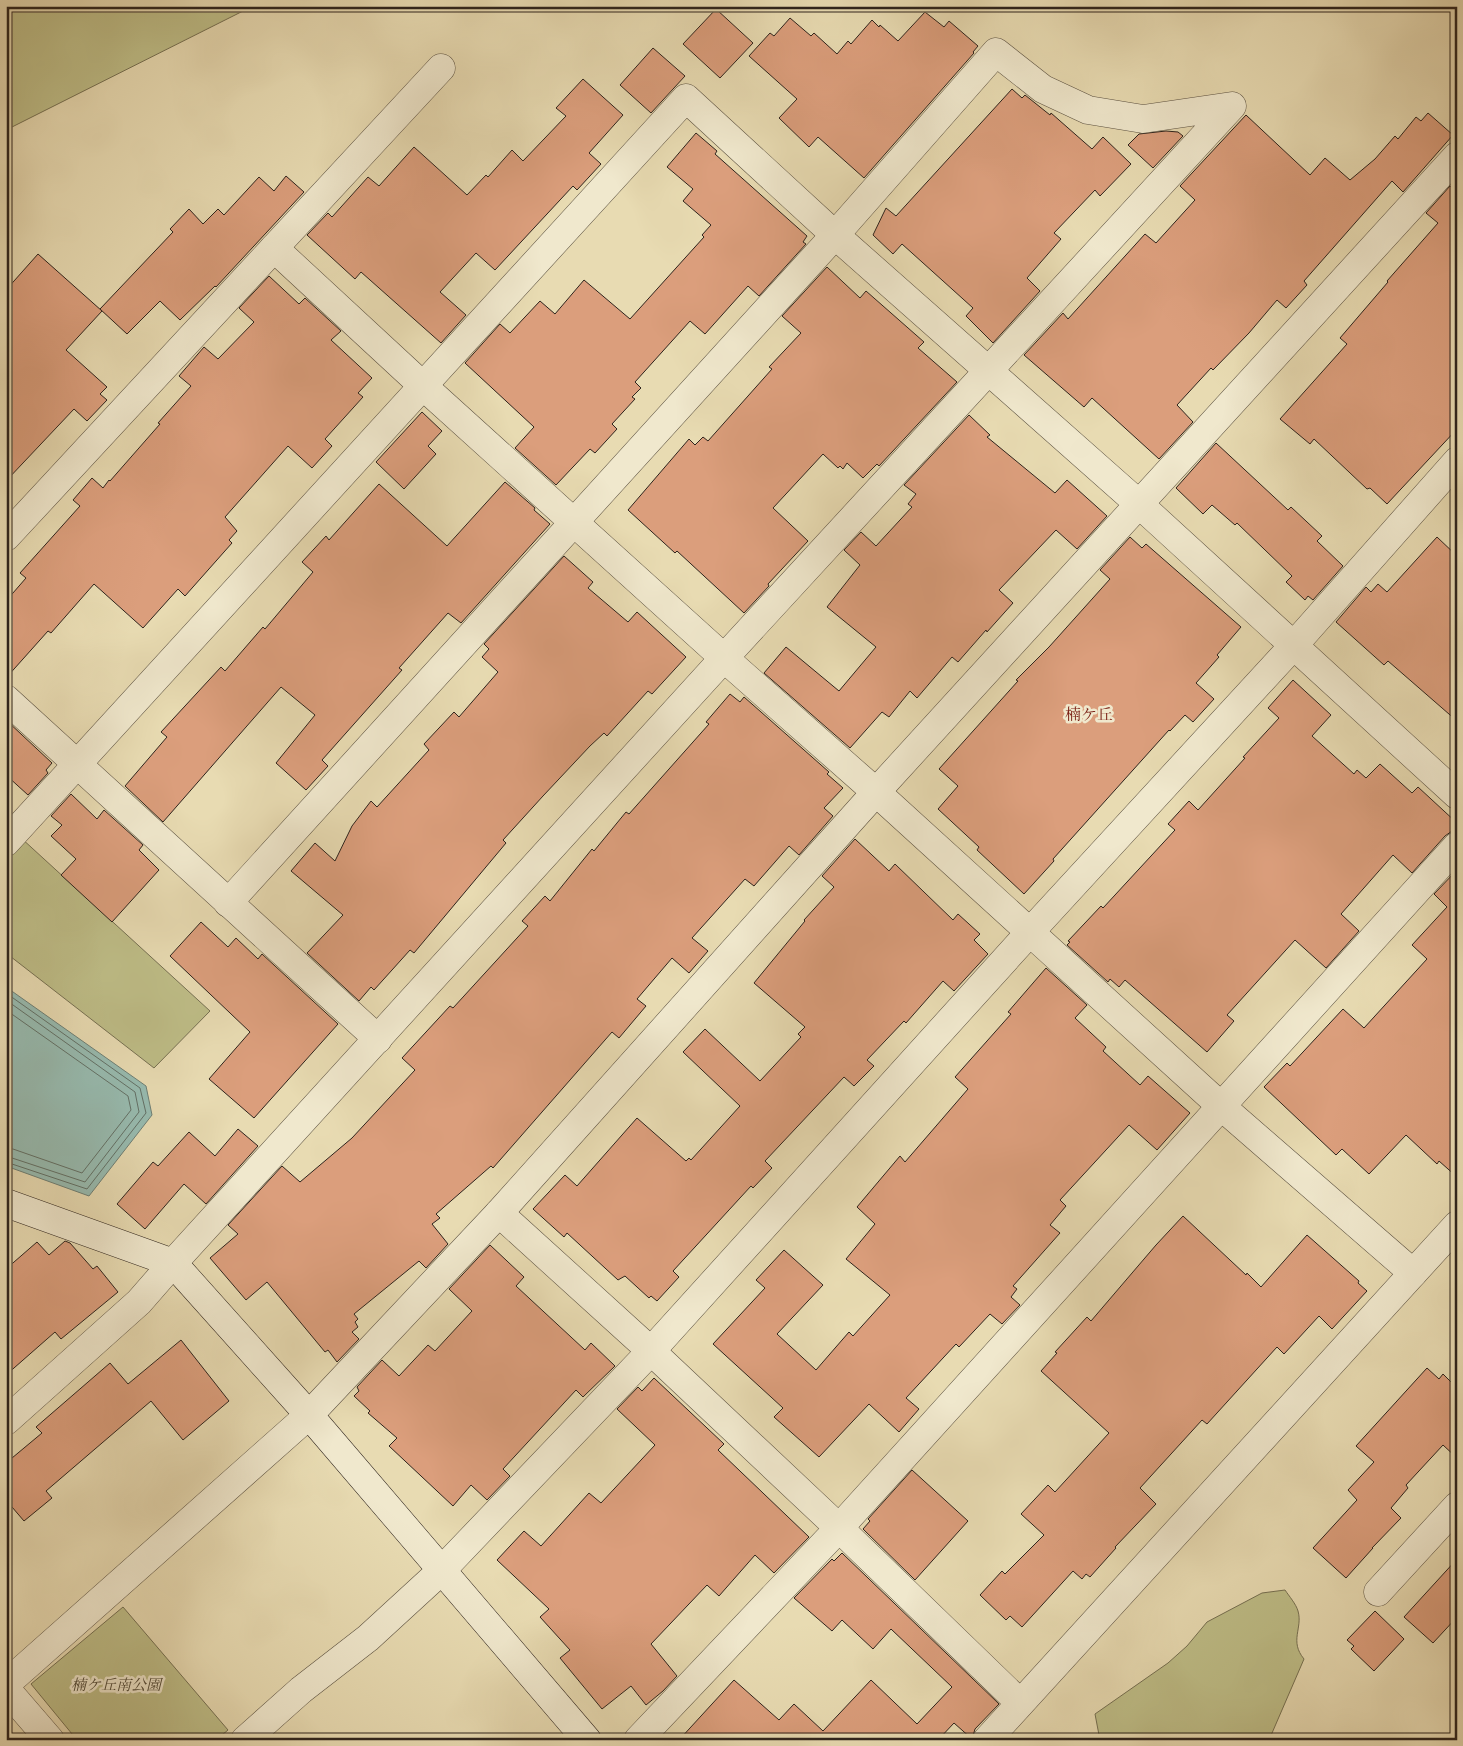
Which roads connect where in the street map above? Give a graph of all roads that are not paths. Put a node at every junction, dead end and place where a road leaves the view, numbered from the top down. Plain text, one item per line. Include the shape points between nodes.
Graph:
1 (442, 68) dead end
2 (1457, 156) edge
3 (834, 235) junction
4 (274, 248) junction
5 (988, 372) junction
6 (422, 385) junction
7 (1457, 461) edge
8 (1139, 504) junction
9 (573, 522) junction
10 (6, 537) edge
11 (1294, 645) junction
12 (724, 658) junction
13 (6, 699) edge
14 (76, 764) junction
15 (876, 792) junction
16 (1457, 795) edge
17 (6, 842) edge
18 (1457, 846) edge
19 (228, 903) junction
20 (1030, 932) junction
21 (378, 1038) junction
22 (1222, 1107) junction
23 (6, 1203) edge
24 (499, 1213) junction
25 (1457, 1225) edge
26 (173, 1263) junction
27 (1413, 1273) junction
28 (651, 1351) junction
29 (309, 1415) junction
30 (6, 1421) edge
31 (1457, 1506) edge
32 (839, 1528) junction
33 (441, 1571) junction
34 (1378, 1592) dead end
35 (6, 1684) edge
36 (6, 1689) edge
37 (1020, 1703) junction
38 (50, 1740) edge
39 (246, 1740) edge
40 (587, 1740) edge
41 (638, 1740) edge
42 (987, 1740) edge

1 - 4 street
2 - 8 street
3 - 5 street
3 - 5 street via 996,52 1043,89 1088,110 1144,119 1232,106
3 - 6 street via 686,98
3 - 9 street
4 - 6 street
4 - 10 street
5 - 8 street
5 - 12 street
6 - 9 street
6 - 14 street
7 - 11 street
8 - 11 street
8 - 15 street
9 - 12 street
9 - 19 street
11 - 16 street
11 - 20 street
12 - 15 street
12 - 21 street
13 - 14 street
14 - 17 street
14 - 19 street
15 - 20 street
15 - 24 street
18 - 22 street
19 - 21 street
20 - 22 street
20 - 28 street
21 - 26 street
22 - 27 street
22 - 32 street
23 - 26 street
24 - 28 street
24 - 29 street
25 - 27 street
26 - 29 street
26 - 30 street via 139,1302
27 - 37 street
28 - 32 street
28 - 33 street
29 - 33 street
29 - 35 street
31 - 34 street
32 - 37 street
32 - 41 street
33 - 39 street via 368,1638 301,1690
33 - 40 street
36 - 38 street
37 - 42 street

